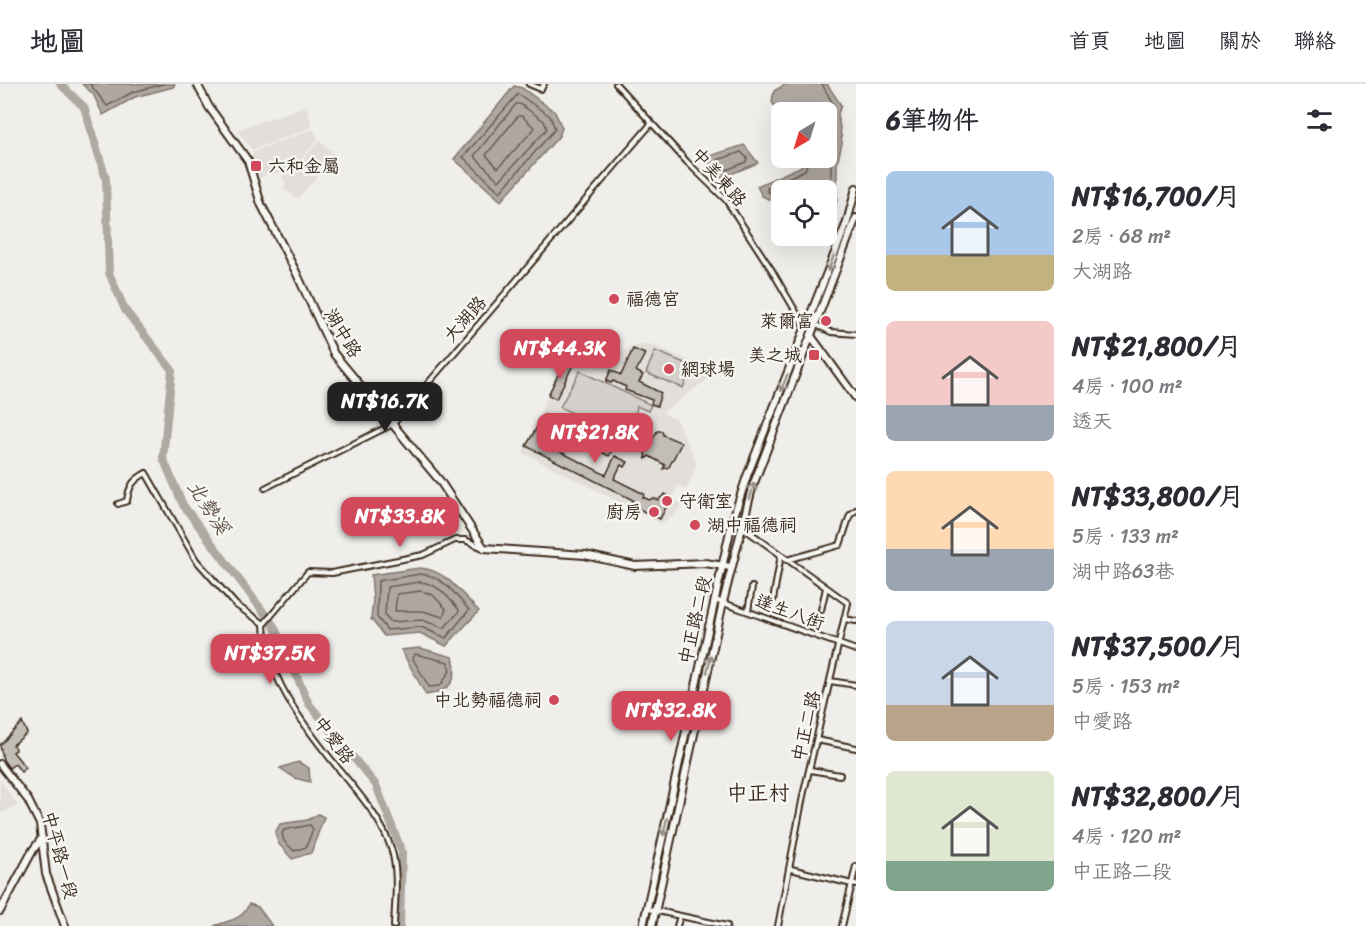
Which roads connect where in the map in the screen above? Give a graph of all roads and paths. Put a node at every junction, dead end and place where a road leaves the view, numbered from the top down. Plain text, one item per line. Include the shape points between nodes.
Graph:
1 (197, 84) edge
2 (529, 84) edge
3 (544, 84) edge
4 (616, 84) edge
5 (651, 124) junction
6 (856, 188) edge
7 (856, 218) edge
8 (816, 325) junction
9 (806, 329) junction
10 (856, 334) edge
11 (811, 336) junction
12 (856, 398) edge
13 (393, 424) junction
14 (265, 488) dead end
15 (118, 504) dead end
16 (856, 510) edge
17 (741, 526) junction
18 (484, 548) junction
19 (781, 555) junction
20 (787, 560) junction
21 (723, 565) junction
22 (731, 567) junction
23 (752, 587) dead end
24 (826, 588) junction
25 (715, 600) junction
26 (773, 600) dead end
27 (723, 602) junction
28 (821, 610) dead end
29 (748, 611) junction
30 (844, 619) junction
31 (856, 621) edge
32 (264, 624) junction
33 (839, 643) junction
34 (856, 650) edge
35 (830, 681) junction
36 (856, 685) edge
37 (817, 740) junction
38 (856, 748) edge
39 (0, 764) edge
40 (810, 770) junction
41 (840, 775) dead end
42 (42, 838) junction
43 (856, 866) edge
44 (790, 869) junction
45 (854, 884) edge
46 (648, 909) junction
47 (0, 911) edge
48 (656, 911) junction
49 (680, 916) junction
50 (716, 925) edge
51 (65, 926) edge
52 (394, 926) edge
53 (643, 926) edge
54 (652, 926) edge
55 (677, 926) edge
56 (727, 926) edge
57 (778, 926) edge
58 (842, 926) edge

1 - 13 main road, 湖中路 via 248,161 261,204 334,354
2 - 3 street via 541,89
4 - 5 street, 中美東路
5 - 9 street, 中美東路 via 726,200
5 - 13 street, 大湖路
6 -> 9 main road, 中正路二段
7 - 8 main road, 中正路二段
8 - 10 street via 831,332
8 - 11 main road, 中正路二段
9 - 11 main road
9 -> 21 main road, 中正路二段 via 747,476
11 - 12 main road
17 -> 11 main road, 中正路二段
13 - 14 street, 大湖路
13 - 18 main road, 湖中路 via 440,481
15 - 32 street via 127,501 135,479 146,473 196,560 236,605
16 - 20 street via 850,515 840,545
17 - 19 street
17 - 22 main road, 中正路二段
18 - 21 main road via 585,555 635,566
18 - 32 street via 455,540 423,555 332,573 308,572
19 - 20 street
19 - 26 street
20 - 24 street
21 - 22 main road
21 - 25 main road, 中正路二段
22 - 27 main road, 中正路二段
23 - 29 street
24 - 28 street
24 - 30 street, 中正二路 via 848,603
25 - 27 street, 達生八街
25 -> 46 main road, 中正路二段
27 - 29 street, 達生八街
48 -> 27 main road, 中正路二段
29 - 33 street, 達生八街
30 - 31 street
30 - 33 street, 中正二路
32 - 52 street, 中愛路 via 272,666 310,734 362,798 390,845 395,872
33 - 34 street, 達生八街
33 - 35 street, 中正二路
35 - 36 street
35 - 37 street, 中正二路
37 - 38 street
37 - 40 street, 中正二路
39 - 42 main road, 中平路一段 via 28,800
40 - 41 street
40 - 44 street, 中正二路
42 - 47 main road
42 - 51 main road, 中平路一段 via 47,880
43 - 45 street
44 - 45 street
44 - 57 street, 中正二路
45 - 58 street
46 - 48 street
46 - 53 main road, 中正路二段
48 - 49 street
48 - 54 main road, 中正路二段
49 - 50 street
49 - 55 street
50 - 56 street

